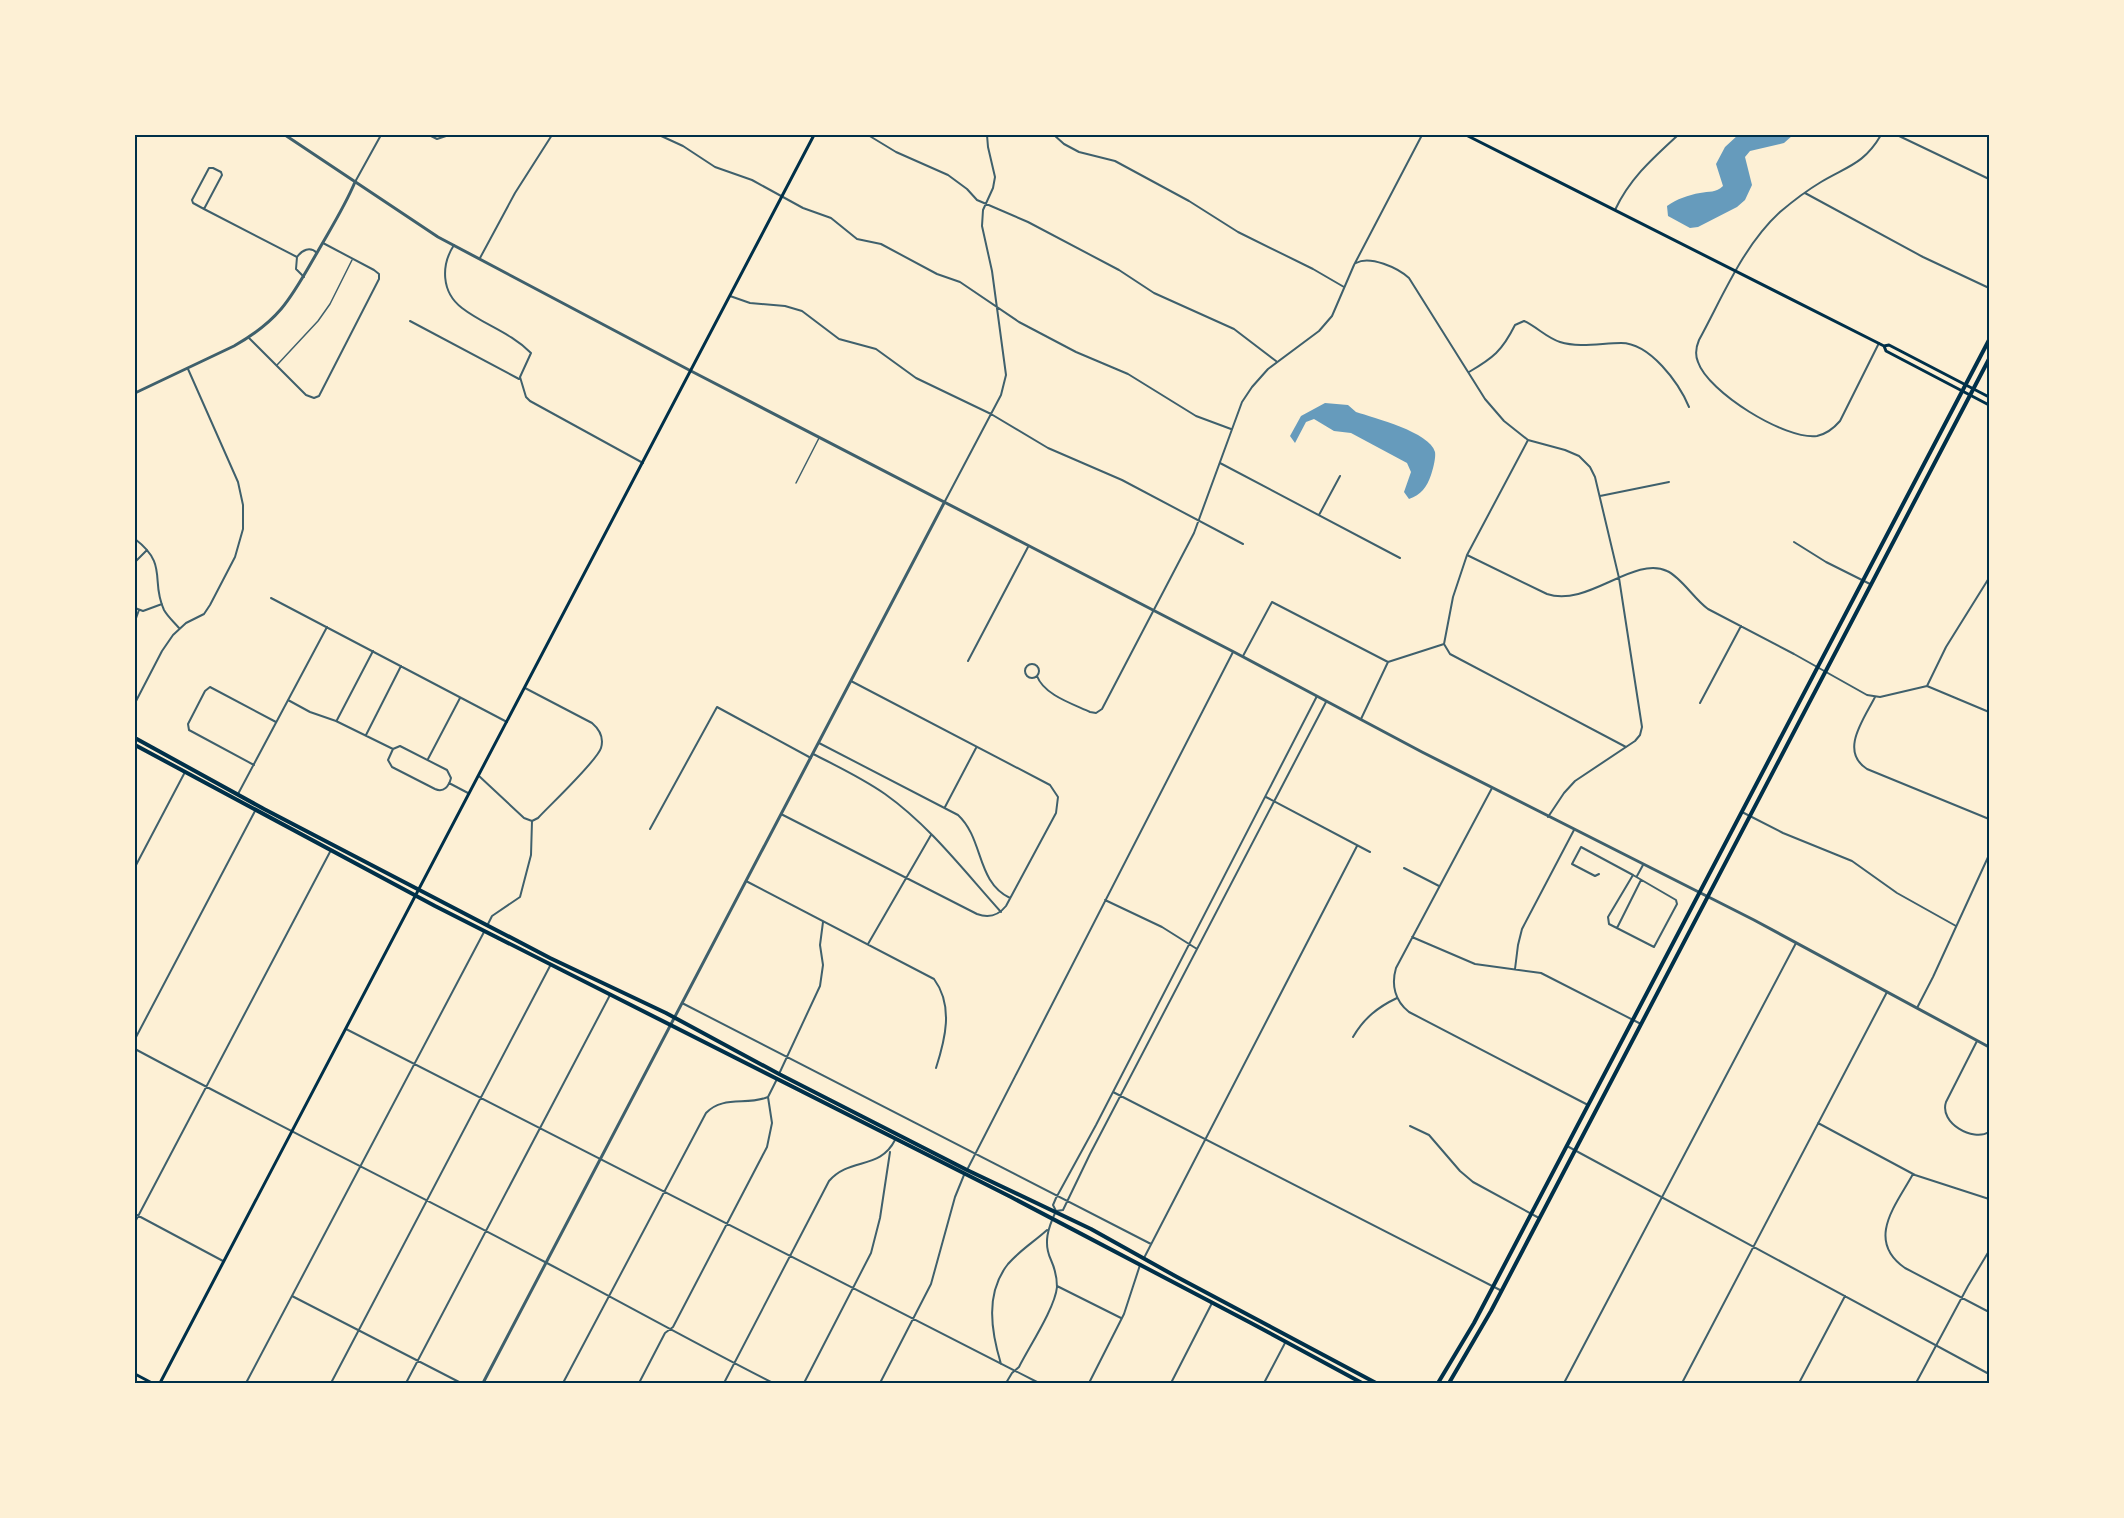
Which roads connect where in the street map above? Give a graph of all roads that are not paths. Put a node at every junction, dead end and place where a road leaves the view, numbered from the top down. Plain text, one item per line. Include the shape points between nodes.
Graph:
1 (285, 135) edge
2 (381, 135) edge
3 (429, 135) edge
4 (449, 135) edge
5 (552, 135) edge
6 (659, 135) edge
7 (814, 135) edge
8 (868, 135) edge
9 (987, 135) edge
10 (1054, 135) edge
11 (1422, 135) edge
12 (1466, 135) edge
13 (1678, 135) edge
14 (1881, 135) edge
15 (1897, 135) edge
16 (1989, 179) edge
17 (355, 182) junction
18 (1805, 193) junction
19 (782, 196) junction
20 (986, 204) junction
21 (204, 209) junction
22 (1615, 210) junction
23 (323, 243) junction
24 (454, 245) junction
25 (317, 253) junction
26 (297, 257) junction
27 (480, 258) junction
28 (353, 259) junction
29 (1355, 264) junction
30 (1737, 271) junction
31 (304, 277) junction
32 (1344, 287) junction
33 (1989, 288) edge
34 (730, 296) junction
35 (996, 307) junction
36 (411, 321) dead end
37 (249, 338) junction
38 (1989, 340) edge
39 (1879, 343) junction
40 (1884, 346) junction
41 (1989, 359) edge
42 (1276, 361) junction
43 (276, 366) junction
44 (187, 368) junction
45 (691, 371) junction
46 (1468, 372) junction
47 (520, 380) junction
48 (1966, 384) junction
49 (1974, 388) junction
50 (1962, 392) junction
51 (135, 393) edge
52 (1970, 396) junction
53 (1989, 397) edge
54 (1989, 405) edge
55 (1689, 407) dead end
56 (991, 414) junction
57 (1232, 430) junction
58 (819, 438) junction
59 (1528, 440) junction
60 (643, 463) junction
61 (1220, 463) junction
62 (1340, 476) dead end
63 (1669, 482) dead end
64 (796, 483) dead end
65 (1600, 496) junction
66 (944, 503) junction
67 (1319, 515) junction
68 (1199, 521) junction
69 (135, 539) edge
70 (1794, 542) dead end
71 (1243, 544) dead end
72 (1029, 546) junction
73 (147, 550) junction
74 (1467, 555) junction
75 (1400, 558) dead end
76 (135, 562) edge
77 (1619, 578) junction
78 (1989, 578) edge
79 (1863, 581) junction
80 (1871, 585) junction
81 (271, 598) dead end
82 (162, 604) junction
83 (135, 608) edge
84 (140, 610) junction
85 (1154, 611) junction
86 (135, 621) edge
87 (1741, 626) junction
88 (327, 627) junction
89 (179, 628) junction
90 (1444, 644) junction
91 (373, 651) junction
92 (1234, 652) junction
93 (1243, 657) junction
94 (968, 661) dead end
95 (1388, 662) junction
96 (401, 666) junction
97 (1818, 668) junction
98 (1825, 672) junction
99 (1037, 676) junction
100 (851, 681) junction
101 (1927, 686) junction
102 (525, 688) junction
103 (1317, 696) junction
104 (1875, 697) junction
105 (460, 698) junction
106 (288, 700) junction
107 (1327, 701) junction
108 (135, 703) edge
109 (1700, 703) dead end
110 (1989, 712) edge
111 (1360, 719) junction
112 (336, 721) junction
113 (276, 722) junction
114 (507, 722) junction
115 (366, 735) junction
116 (135, 738) edge
117 (819, 743) junction
118 (135, 745) edge
119 (976, 747) junction
120 (1626, 747) junction
121 (393, 749) junction
122 (812, 756) junction
123 (427, 759) junction
124 (254, 765) junction
125 (185, 772) junction
126 (479, 776) junction
127 (449, 783) junction
128 (1492, 788) junction
129 (469, 794) junction
130 (238, 795) junction
131 (1266, 796) junction
132 (1274, 801) junction
133 (945, 807) junction
134 (255, 810) junction
135 (1742, 813) junction
136 (781, 814) junction
137 (1548, 817) junction
138 (1750, 817) junction
139 (1989, 819) edge
140 (532, 821) junction
141 (650, 829) dead end
142 (1574, 830) junction
143 (931, 834) junction
144 (1357, 846) junction
145 (330, 850) junction
146 (1370, 852) dead end
147 (1989, 855) edge
148 (1643, 864) junction
149 (135, 867) edge
150 (1404, 868) dead end
151 (1599, 874) dead end
152 (1633, 875) junction
153 (1637, 876) junction
154 (907, 879) junction
155 (1641, 880) junction
156 (746, 881) junction
157 (1439, 886) junction
158 (420, 890) junction
159 (1700, 892) junction
160 (416, 896) junction
161 (1708, 896) junction
162 (1010, 898) junction
163 (1105, 900) junction
164 (1001, 912) junction
165 (823, 921) junction
166 (487, 925) junction
167 (1956, 926) junction
168 (1617, 928) junction
169 (484, 930) junction
170 (1412, 937) junction
171 (1796, 943) junction
172 (868, 944) junction
173 (1189, 944) junction
174 (1197, 949) junction
175 (552, 964) junction
176 (1515, 969) junction
177 (1887, 991) junction
178 (611, 994) junction
179 (1397, 998) junction
180 (682, 1003) junction
181 (1917, 1008) junction
182 (674, 1017) junction
183 (1633, 1020) junction
184 (671, 1024) junction
185 (1641, 1024) junction
186 (346, 1029) junction
187 (1353, 1037) dead end
188 (135, 1040) edge
189 (1977, 1041) junction
190 (1989, 1047) edge
191 (135, 1049) edge
192 (788, 1058) junction
193 (414, 1063) junction
194 (936, 1068) dead end
195 (778, 1076) junction
196 (206, 1087) junction
197 (1113, 1092) junction
198 (768, 1096) junction
199 (1121, 1096) junction
200 (481, 1097) junction
201 (1588, 1105) junction
202 (1818, 1123) junction
203 (1410, 1126) dead end
204 (541, 1127) junction
205 (292, 1132) junction
206 (1989, 1132) edge
207 (896, 1139) junction
208 (1206, 1139) junction
209 (1567, 1146) junction
210 (890, 1150) junction
211 (1575, 1150) junction
212 (974, 1153) junction
213 (601, 1158) junction
214 (360, 1167) junction
215 (966, 1172) junction
216 (1913, 1174) junction
217 (664, 1191) junction
218 (1058, 1196) junction
219 (1662, 1198) junction
220 (1989, 1199) edge
221 (427, 1201) junction
222 (1069, 1201) junction
223 (1056, 1212) junction
224 (1531, 1214) junction
225 (137, 1215) edge
226 (1053, 1218) junction
227 (1539, 1218) junction
228 (135, 1222) edge
229 (727, 1223) junction
230 (1047, 1229) junction
231 (486, 1231) junction
232 (1151, 1244) junction
233 (1753, 1247) junction
234 (1989, 1251) edge
235 (790, 1256) junction
236 (1144, 1258) junction
237 (224, 1261) junction
238 (546, 1262) junction
239 (1140, 1264) junction
240 (1057, 1286) junction
241 (1493, 1287) junction
242 (854, 1288) junction
243 (1501, 1291) junction
244 (292, 1296) junction
245 (1845, 1296) junction
246 (1961, 1297) junction
247 (609, 1298) junction
248 (1213, 1302) junction
249 (1989, 1312) edge
250 (914, 1319) junction
251 (1122, 1319) junction
252 (670, 1329) junction
253 (358, 1330) junction
254 (1286, 1341) junction
255 (1936, 1345) junction
256 (418, 1361) junction
257 (735, 1364) junction
258 (1001, 1364) junction
259 (1015, 1370) junction
260 (135, 1374) edge
261 (1989, 1374) edge
262 (1356, 1381) edge
263 (152, 1383) edge
264 (160, 1383) edge
265 (246, 1383) edge
266 (331, 1383) edge
267 (406, 1383) edge
268 (461, 1383) edge
269 (483, 1383) edge
270 (563, 1383) edge
271 (639, 1383) edge
272 (724, 1383) edge
273 (773, 1383) edge
274 (804, 1383) edge
275 (880, 1383) edge
276 (1006, 1383) edge
277 (1039, 1383) edge
278 (1089, 1383) edge
279 (1171, 1383) edge
280 (1264, 1383) edge
281 (1362, 1383) edge
282 (1376, 1383) edge
283 (1438, 1383) edge
284 (1449, 1383) edge
285 (1564, 1383) edge
286 (1682, 1383) edge
287 (1799, 1383) edge
288 (1916, 1383) edge

1 - 17 street
2 - 17 street
3 - 4 street
5 - 27 street
6 - 19 street via 715,167
7 - 19 main road
8 - 20 street via 948,175
9 - 20 street via 995,177
10 - 32 street via 1079,152 1114,161
11 - 29 street
12 - 22 main road
13 - 22 street via 1639,172
14 - 18 street via 1860,161
15 - 16 street
17 - 23 street
17 - 24 street
18 - 30 street via 1761,232
18 - 33 street
19 - 34 main road
19 - 35 street via 831,218 856,239 881,244 960,282
20 - 35 street via 982,226
20 - 42 street via 1110,265 1154,293 1234,329
21 - 21 street via 192,200 212,167 222,175
21 - 26 street
22 - 30 main road
23 - 25 street
23 - 28 street
24 - 27 street
24 - 47 street via 444,267 451,294 461,307 530,351
25 - 26 street via 308,249
25 - 31 street
26 - 31 street via 296,269
27 - 45 street
28 - 43 lane via 318,321
28 - 43 street via 374,270 380,279 319,396 306,395
29 - 32 street
29 - 46 street via 1369,260 1409,278
30 - 39 main road
30 - 39 street via 1698,342 1697,359 1702,371 1727,396 1767,422 1808,436 1832,429 1842,417
31 - 37 street via 280,312
32 - 42 street via 1337,308 1324,327
34 - 45 main road
34 - 56 street via 754,304 796,308 835,337 876,349 907,374
35 - 56 street via 1006,375
35 - 57 street via 1140,381 1196,416
36 - 47 street
37 - 43 street
37 - 44 street
38 - 48 main road
39 - 40 main road
40 - 48 main road via 1889,345
40 - 50 main road via 1886,351
41 - 49 main road
42 - 57 street via 1247,394
44 - 51 street
44 - 89 street via 236,476 244,514 237,552 204,614
45 - 58 street
45 - 60 main road
46 - 55 street via 1498,354 1515,325 1524,321 1561,342 1625,343 1640,347 1682,391
46 - 59 street via 1496,412
47 - 60 street via 530,401
48 - 49 main road
48 - 50 main road
49 - 52 main road
49 - 53 main road
50 - 52 main road
50 - 79 main road
52 - 54 main road
52 - 80 main road
56 - 66 street
56 - 68 street via 1048,448
57 - 61 street
58 - 64 lane
58 - 66 street
59 - 65 street via 1582,459 1595,477
59 - 74 street
60 - 102 main road
61 - 67 street
61 - 68 street
62 - 67 street
63 - 65 street
65 - 77 street
66 - 72 street
66 - 100 street
67 - 75 street
68 - 71 street
68 - 85 street
69 - 73 street
70 - 79 street
72 - 85 street
72 - 94 street
73 - 76 street
73 - 82 street via 158,569
74 - 77 street via 1555,597 1574,596
74 - 90 street via 1453,597
77 - 87 street via 1646,568 1667,571 1702,606
77 - 120 street via 1642,724 1638,738
78 - 101 street
79 - 80 street
79 - 97 main road
80 - 98 main road
81 - 88 street
82 - 84 street
82 - 89 street
83 - 84 street
84 - 86 street
85 - 92 street
85 - 99 street via 1098,712 1090,712 1049,691
87 - 97 street
87 - 109 street
88 - 91 street
88 - 106 street
89 - 108 street via 162,651
90 - 95 street
90 - 120 street via 1450,654
91 - 96 street
91 - 112 street
92 - 93 street
92 - 163 street
93 - 95 street via 1272,602
93 - 103 street
95 - 111 street
96 - 105 street
96 - 115 street
97 - 98 street
97 - 135 main road
98 - 104 street
98 - 138 main road
99 - 99 street via 1037,666 1027,667 1028,676
100 - 117 street
100 - 119 street
101 - 104 street
101 - 110 street
102 - 114 main road
102 - 140 street via 592,723 602,742 597,755
103 - 107 street
103 - 131 street
104 - 139 street via 1854,741 1860,764
105 - 114 street
105 - 123 street
106 - 112 street
106 - 113 street
107 - 111 street
107 - 132 street
111 - 128 street
112 - 115 street
113 - 124 street
113 - 124 street via 209,688 188,724 189,730
114 - 126 main road
115 - 121 street
116 - 130 main road
117 - 122 street
117 - 133 street
118 - 125 main road
119 - 133 street
119 - 162 street via 1048,784 1058,802
120 - 137 street via 1575,781
121 - 123 street via 400,746
121 - 127 street via 388,760 392,767 438,791
122 - 136 street
122 - 141 street via 717,707
122 - 143 street via 870,784
123 - 127 street via 447,770 451,776
124 - 130 street
125 - 134 main road
125 - 149 street
126 - 129 main road
126 - 140 street
127 - 129 street
128 - 137 street
128 - 157 street
129 - 158 main road
130 - 158 main road
131 - 132 street
131 - 173 street
132 - 144 street
132 - 174 street
133 - 162 street via 970,830 991,883
134 - 145 main road
134 - 188 street
135 - 138 street
135 - 159 main road
136 - 154 street
136 - 156 street
137 - 142 street
138 - 161 main road
138 - 167 street via 1852,861 1897,893
140 - 166 street via 531,855 520,897 492,916
142 - 148 street
142 - 176 street via 1524,925
143 - 154 street
143 - 164 street
144 - 146 street
144 - 208 street
145 - 160 main road
145 - 196 street
147 - 167 street
148 - 153 street
148 - 159 street
150 - 157 street
151 - 152 street via 1595,876 1572,864 1581,847
152 - 153 street
152 - 168 street via 1608,917 1609,924
153 - 155 street
154 - 164 street via 981,916
154 - 172 street
155 - 168 street
155 - 168 street via 1675,898 1677,904 1654,947
156 - 165 street
156 - 180 street
157 - 170 street
158 - 160 main road
158 - 166 main road
159 - 161 street
159 - 183 main road
160 - 169 main road
160 - 186 main road
161 - 171 street
161 - 185 main road
162 - 164 street
163 - 173 street
163 - 212 street
165 - 172 street
165 - 192 street via 821,983
166 - 182 main road
167 - 181 street
169 - 175 main road
169 - 193 street
170 - 176 street via 1475,964
170 - 179 street via 1394,974
171 - 177 street
171 - 219 street
172 - 194 street via 930,976 938,985 944,1000 946,1033
173 - 174 street
173 - 197 street
174 - 199 street
175 - 178 main road
175 - 200 street
176 - 183 street via 1542,973
177 - 181 street
177 - 202 street
178 - 184 main road
178 - 204 street
179 - 187 street via 1374,1011
179 - 201 street via 1409,1012
180 - 182 street
180 - 192 street
181 - 189 street
182 - 184 street
182 - 195 main road
183 - 185 street
183 - 201 main road
184 - 195 main road
184 - 213 street
185 - 211 main road
186 - 193 street
186 - 205 main road
189 - 190 street
189 - 206 street via 1944,1113 1949,1122 1976,1136
191 - 196 street
192 - 195 street
192 - 212 street
193 - 200 street
193 - 214 street
195 - 198 street
195 - 207 main road
195 - 215 main road
196 - 205 street
196 - 225 street
197 - 199 street
197 - 218 street
198 - 217 street via 752,1102 722,1102 709,1110
198 - 229 street via 770,1141
199 - 208 street
199 - 222 street
200 - 204 street
200 - 221 street
201 - 209 main road
202 - 216 street
202 - 233 street
203 - 224 street via 1430,1135 1473,1182
204 - 213 street
204 - 231 street
205 - 214 street
205 - 237 main road
207 - 210 street
207 - 215 main road
208 - 232 street
208 - 241 street
209 - 211 street
209 - 224 main road
210 - 235 street via 834,1176
210 - 242 street via 877,1233
211 - 219 street
211 - 227 main road
212 - 215 street
212 - 218 street
213 - 217 street
213 - 238 street
214 - 221 street
214 - 244 street
215 - 223 main road
215 - 226 main road
215 - 250 street via 955,1197 935,1273
216 - 220 street
216 - 246 street via 1888,1219 1887,1246 1902,1265
217 - 229 street
217 - 247 street
218 - 222 street
218 - 223 street via 1053,1205
219 - 233 street
219 - 285 street
221 - 231 street
221 - 253 street
222 - 223 street
222 - 232 street
223 - 226 street
223 - 236 main road
224 - 227 street
224 - 241 main road
225 - 228 street
225 - 237 street
226 - 230 street
226 - 239 main road
227 - 243 main road
229 - 235 street
229 - 252 street
230 - 240 street via 1047,1247
230 - 258 street via 1008,1264 995,1291 992,1326
231 - 238 street
231 - 256 street
232 - 236 street
233 - 245 street
233 - 286 street
234 - 246 street
235 - 242 street
235 - 257 street
236 - 282 main road
237 - 264 main road
238 - 247 street
238 - 269 street
239 - 248 main road
239 - 251 street
240 - 251 street
240 - 259 street via 1053,1302
241 - 243 street
241 - 283 main road
242 - 250 street
242 - 274 street
243 - 284 main road
244 - 253 street
244 - 265 street
245 - 255 street
245 - 287 street
246 - 249 street
246 - 255 street
247 - 252 street
247 - 270 street
248 - 254 main road
248 - 279 street
250 - 258 street
250 - 275 street
251 - 278 street
252 - 257 street
252 - 271 street
253 - 256 street
253 - 266 street
254 - 262 main road
254 - 280 street
255 - 261 street
255 - 288 street
256 - 267 street
256 - 268 street
257 - 272 street
257 - 273 street
258 - 259 street
259 - 276 street
259 - 277 street
260 - 263 main road
262 - 281 main road

